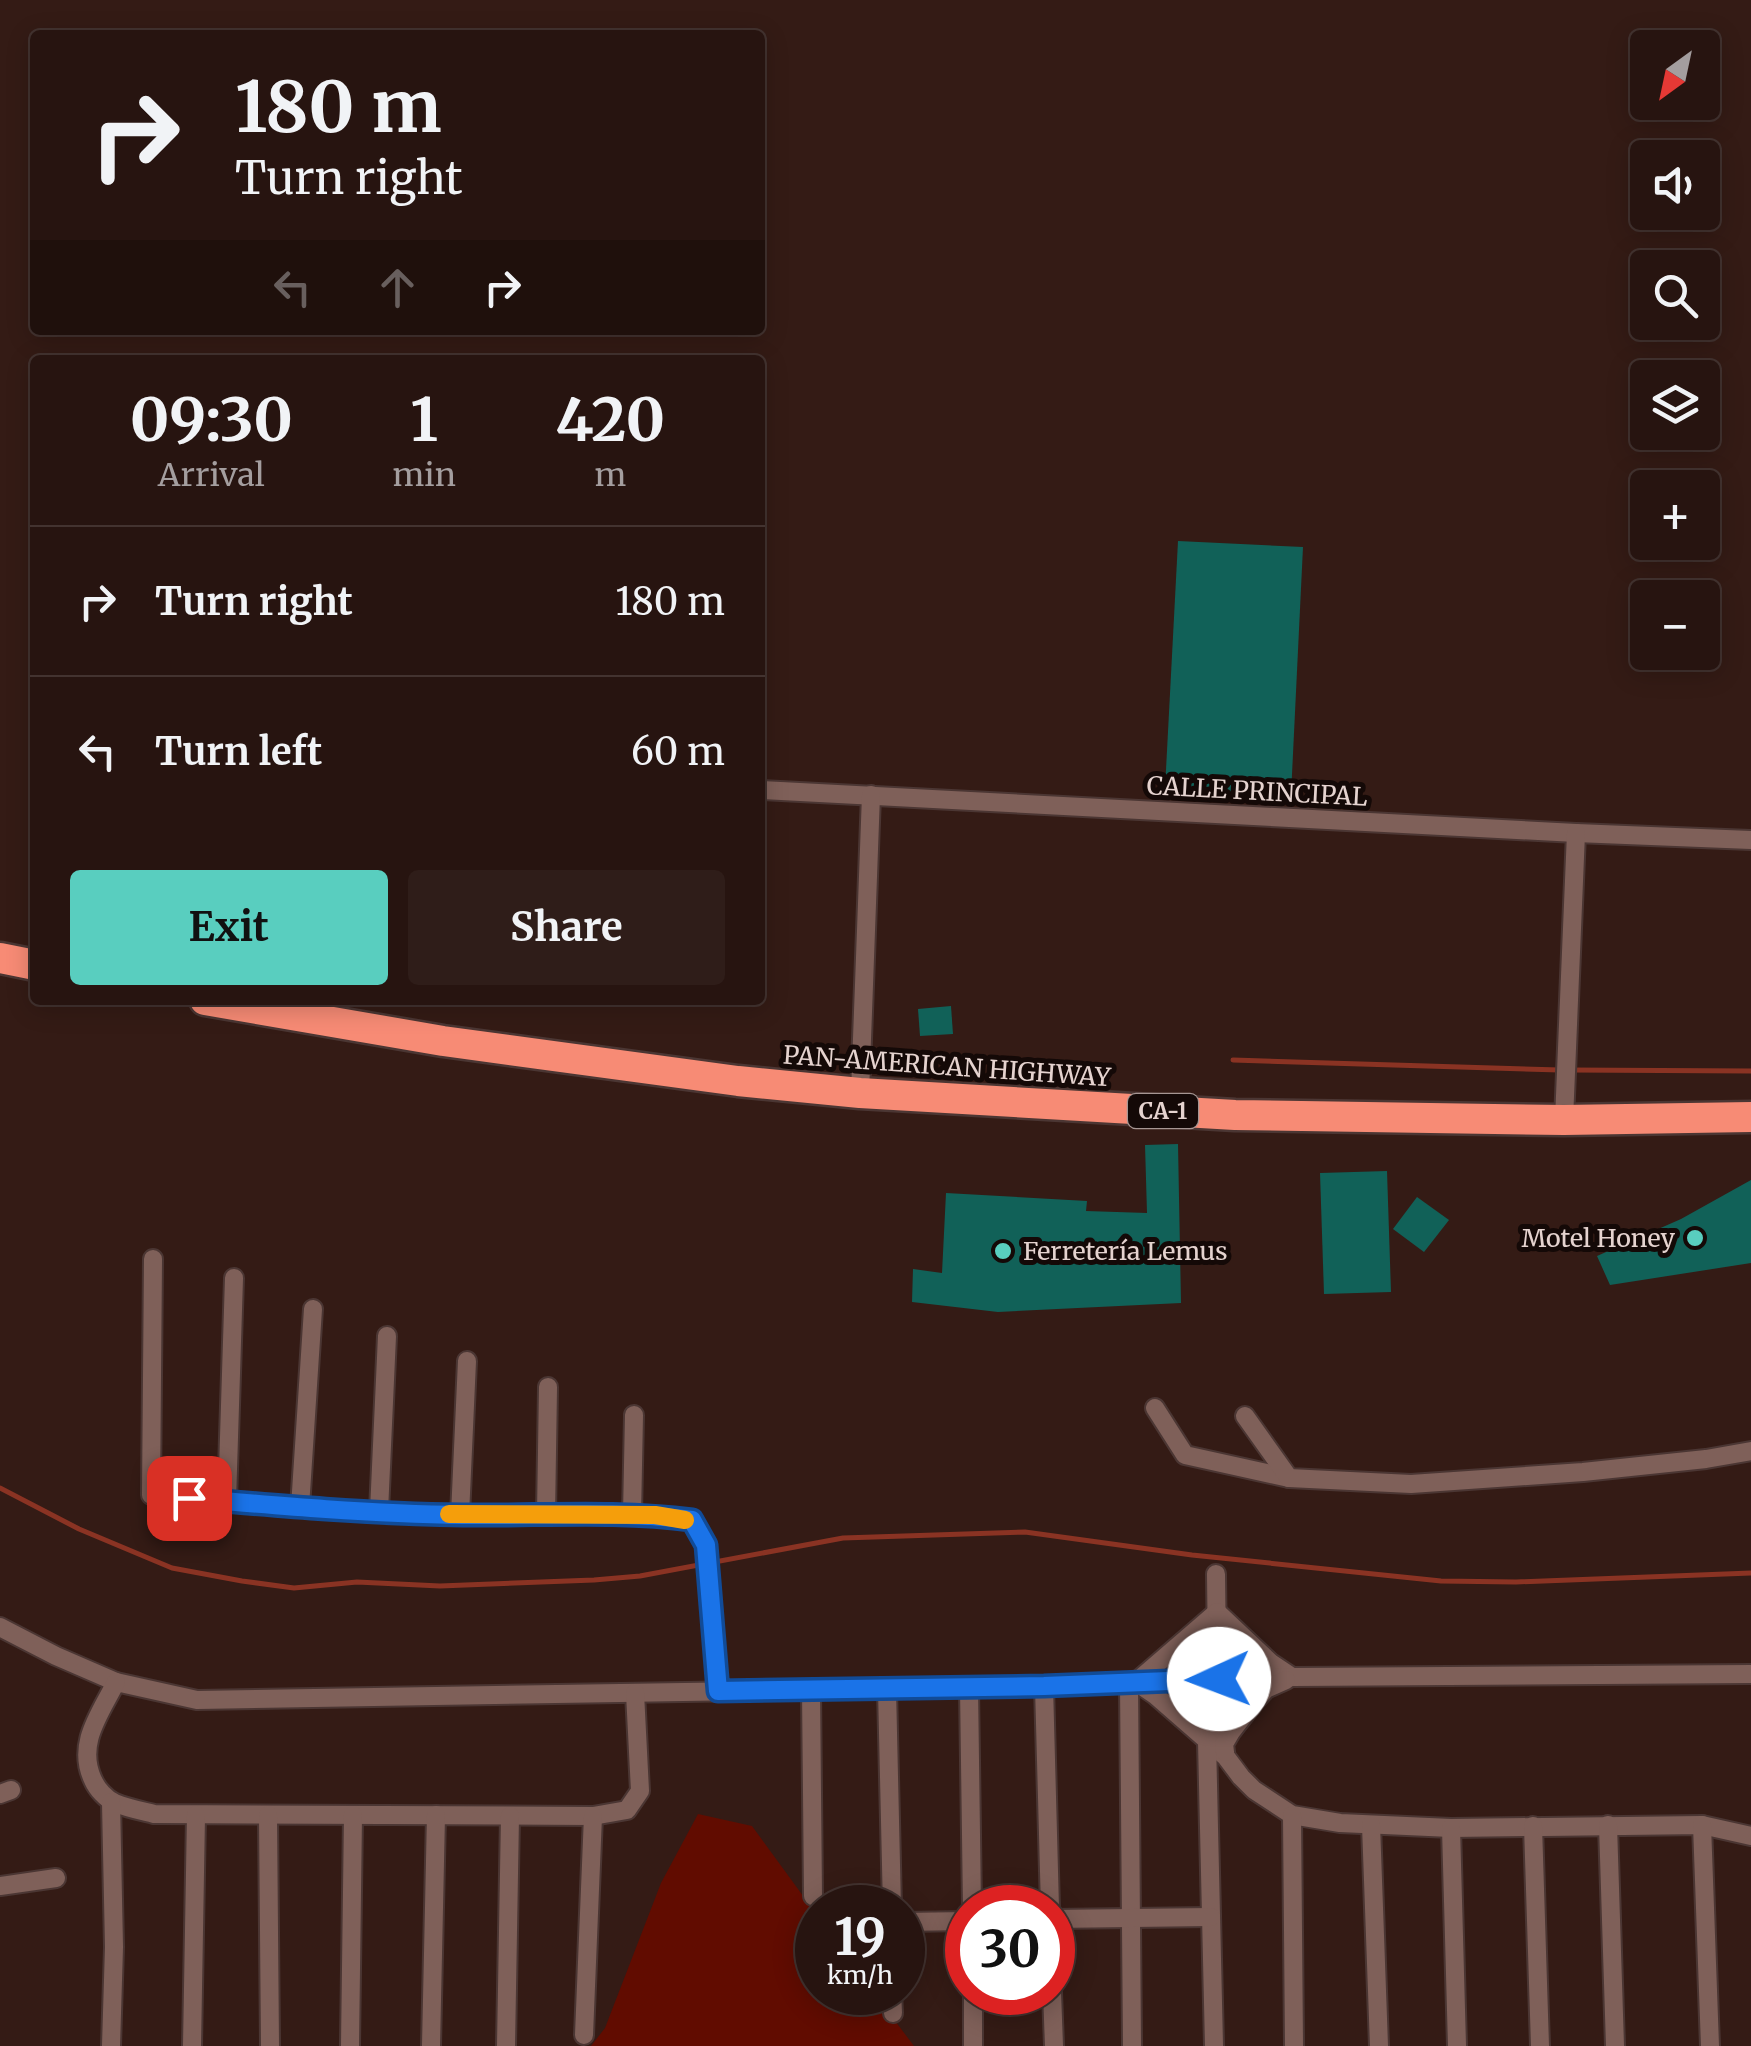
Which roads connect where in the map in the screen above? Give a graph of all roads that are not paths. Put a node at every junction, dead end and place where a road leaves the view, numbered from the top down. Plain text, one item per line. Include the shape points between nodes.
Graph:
1 (765, 790) edge
2 (871, 795) junction
3 (1576, 833) junction
4 (1751, 840) edge
5 (0, 958) edge
6 (30, 964) edge
7 (235, 1005) edge
8 (860, 1093) junction
9 (1751, 1117) edge
10 (1564, 1120) junction
11 (154, 1259) dead end
12 (234, 1278) dead end
13 (313, 1309) dead end
14 (388, 1336) dead end
15 (467, 1361) dead end
16 (548, 1386) dead end
17 (1155, 1408) dead end
18 (634, 1415) dead end
19 (1245, 1416) dead end
20 (1751, 1451) edge
21 (1289, 1478) junction
22 (226, 1501) junction
23 (300, 1508) junction
24 (379, 1511) junction
25 (460, 1515) junction
26 (546, 1515) junction
27 (632, 1515) junction
28 (1216, 1574) dead end
29 (1218, 1612) junction
30 (0, 1627) edge
31 (1751, 1674) edge
32 (1292, 1677) junction
33 (1219, 1679) junction
34 (116, 1682) junction
35 (1132, 1682) junction
36 (1044, 1686) junction
37 (969, 1687) junction
38 (811, 1689) junction
39 (888, 1689) junction
40 (718, 1691) junction
41 (635, 1693) junction
42 (1207, 1740) junction
43 (1226, 1757) junction
44 (112, 1802) junction
45 (196, 1814) junction
46 (268, 1815) junction
47 (353, 1815) junction
48 (436, 1815) junction
49 (510, 1816) junction
50 (593, 1816) junction
51 (1292, 1816) junction
52 (1371, 1825) junction
53 (1608, 1825) junction
54 (1702, 1825) junction
55 (1533, 1826) junction
56 (1450, 1828) junction
57 (1751, 1836) edge
58 (56, 1878) dead end
59 (813, 1885) edge
60 (892, 1885) edge
61 (972, 1885) edge
62 (1049, 1885) edge
63 (0, 1886) edge
64 (1211, 1916) junction
65 (1132, 1918) junction
66 (1075, 1919) edge
67 (972, 2015) edge
68 (1053, 2015) edge
69 (584, 2035) dead end
70 (111, 2039) edge
71 (192, 2046) edge
72 (270, 2046) edge
73 (350, 2046) edge
74 (431, 2046) edge
75 (506, 2046) edge
76 (973, 2046) edge
77 (1054, 2046) edge
78 (1132, 2046) edge
79 (1214, 2046) edge
80 (1294, 2046) edge
81 (1379, 2046) edge
82 (1457, 2046) edge
83 (1540, 2046) edge
84 (1614, 2046) edge
85 (1710, 2046) edge

1 - 2 street, CALLE PRINCIPAL
2 - 3 street, CALLE PRINCIPAL
2 - 8 street
3 - 4 street, CALLE PRINCIPAL
3 - 10 street
5 - 6 highway
7 - 8 highway, PAN-AMERICAN HIGHWAY / CA-1 via 443,1040
8 - 10 highway, PAN-AMERICAN HIGHWAY / CA-1 via 1234,1115
9 - 10 highway, PAN-AMERICAN HIGHWAY / CA-1
11 - 22 street via 151,1496
12 - 22 street
13 - 23 street
14 - 24 street
15 - 25 street
16 - 26 street
17 - 21 street via 1185,1456
18 - 27 street
19 - 21 street
20 - 21 street via 1411,1484
22 - 23 street
23 - 24 street
24 - 25 street
25 - 26 street
26 - 27 street
27 - 40 street via 692,1520 706,1545
28 - 29 street
29 - 32 street
29 - 33 street
29 - 35 street
30 - 34 street
31 - 32 street
32 - 33 street
32 - 43 street via 1255,1701 1224,1744
33 - 35 street
33 - 43 street via 1218,1736
34 - 41 street via 197,1700
34 - 44 street via 88,1735 86,1754 96,1786
35 - 36 street
35 - 42 street
35 - 65 street
36 - 37 street
36 - 62 street
37 - 39 street
37 - 61 street
38 - 39 street
38 - 40 street
38 - 59 street
39 - 60 street
40 - 41 street
41 - 50 street via 640,1791 627,1810
42 - 43 street
42 - 64 street
43 - 51 street via 1254,1790
44 - 45 street via 154,1814
44 - 70 street
45 - 46 street
45 - 71 street
46 - 47 street
46 - 72 street
47 - 48 street
47 - 73 street
48 - 49 street
48 - 74 street
49 - 50 street
49 - 75 street
50 - 69 street
51 - 52 street
51 - 80 street
52 - 56 street
52 - 81 street
53 - 54 street
53 - 55 street
53 - 84 street
54 - 57 street
54 - 85 street
55 - 56 street
55 - 83 street
56 - 82 street
58 - 63 street
64 - 65 street
64 - 79 street
65 - 66 street
65 - 78 street
67 - 76 street
68 - 77 street

